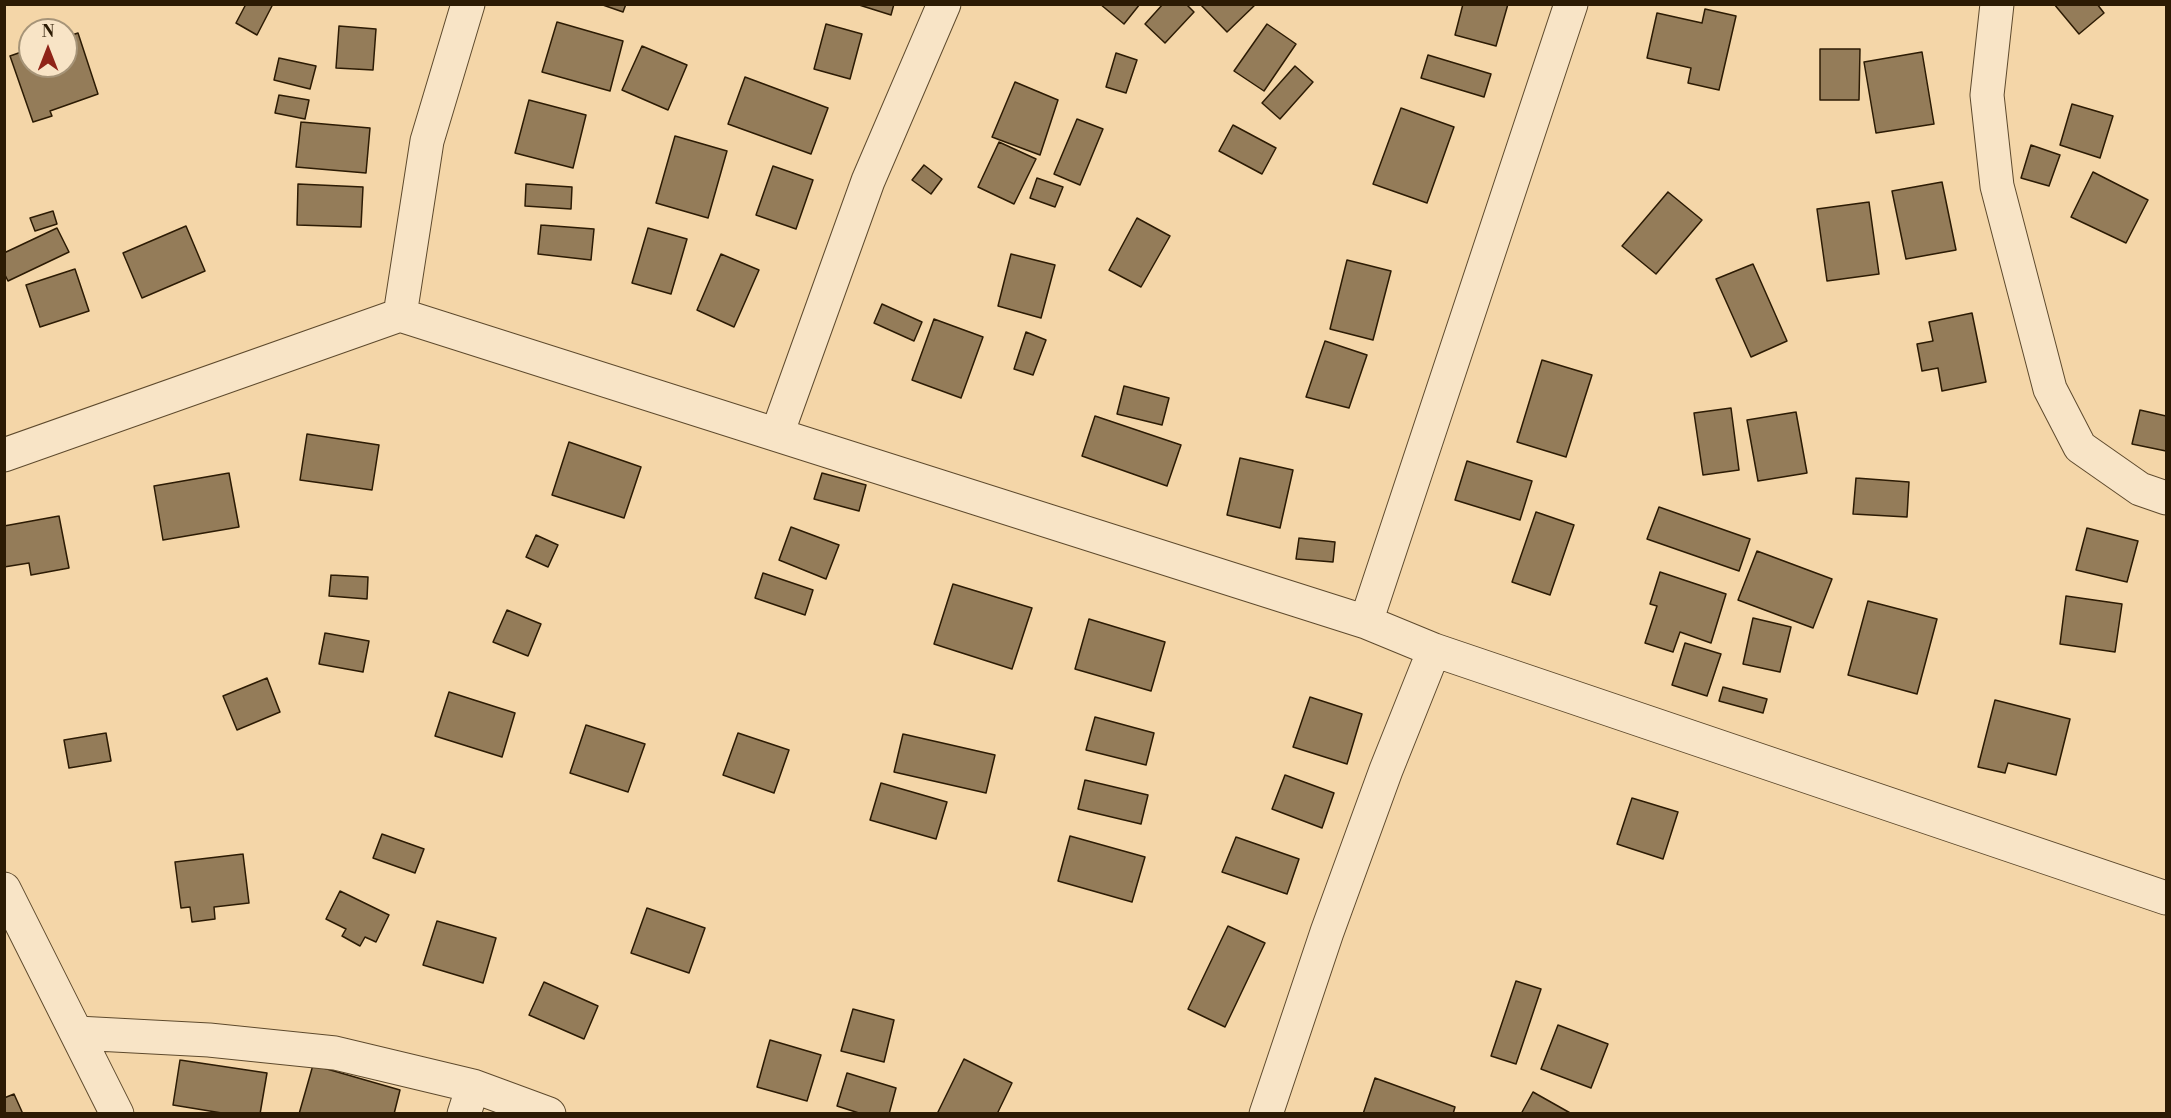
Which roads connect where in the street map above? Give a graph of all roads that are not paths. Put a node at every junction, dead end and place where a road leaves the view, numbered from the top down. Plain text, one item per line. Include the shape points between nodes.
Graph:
1 (468, 4) edge
2 (944, 4) edge
3 (1572, 4) edge
4 (1997, 4) edge
5 (400, 315) junction
6 (777, 435) junction
7 (4, 455) edge
8 (2166, 498) edge
9 (1366, 622) junction
10 (1434, 650) junction
11 (4, 889) edge
12 (2166, 898) edge
13 (77, 1033) junction
14 (469, 1100) edge
15 (117, 1113) edge
16 (549, 1113) edge
17 (1266, 1113) edge

1 - 5 street via 427,141
2 - 6 street via 868,181
3 - 9 street
4 - 8 street via 1987,95 1997,186 2050,389 2080,447 2140,489
5 - 6 street
5 - 7 street
6 - 9 street
9 - 10 street
10 - 12 street
10 - 17 street via 1331,921
11 - 13 street
13 - 14 street via 209,1040 335,1053
13 - 15 street
14 - 16 street

